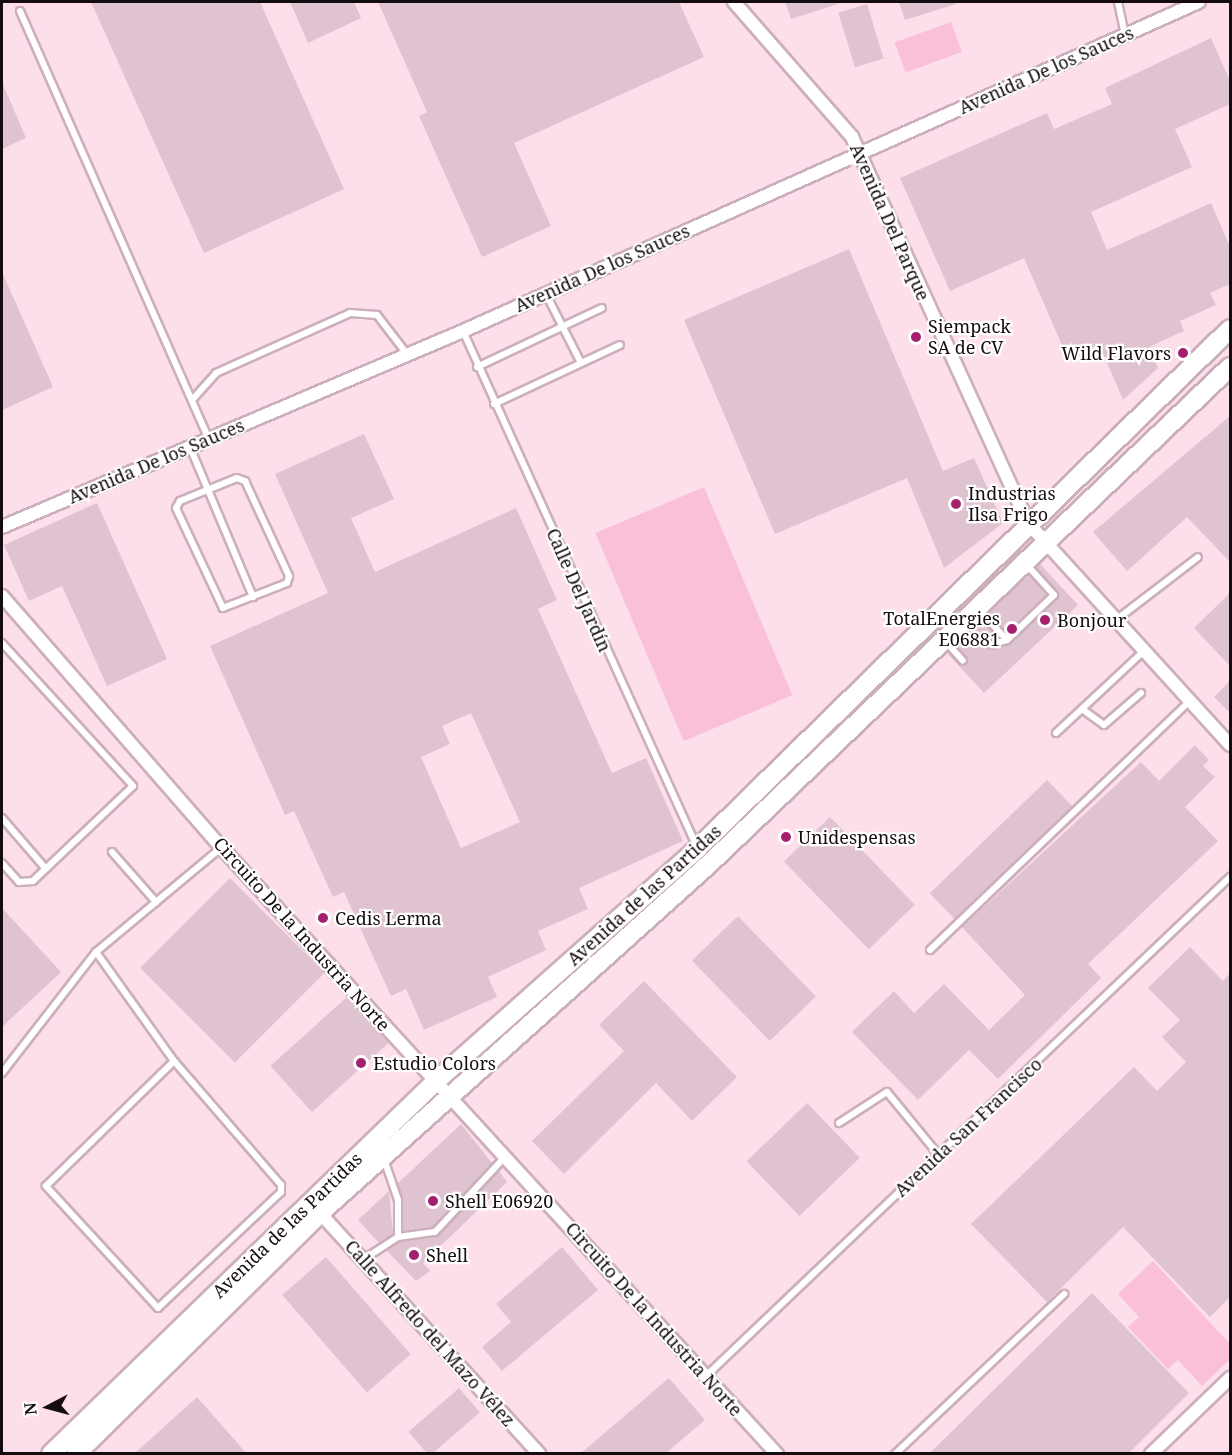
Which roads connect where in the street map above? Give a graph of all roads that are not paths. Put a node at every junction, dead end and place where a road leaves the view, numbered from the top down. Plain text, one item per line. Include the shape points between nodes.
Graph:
1 (734, 2) edge
2 (1118, 2) edge
3 (1199, 2) edge
4 (20, 11) dead end
5 (1125, 34) junction
6 (859, 153) junction
7 (545, 293) junction
8 (602, 308) dead end
9 (562, 327) junction
10 (1230, 329) edge
11 (463, 331) junction
12 (620, 345) dead end
13 (407, 354) junction
14 (581, 363) junction
15 (477, 367) junction
16 (1230, 367) edge
17 (192, 400) junction
18 (495, 404) junction
19 (209, 439) junction
20 (190, 447) junction
21 (207, 489) junction
22 (1028, 523) junction
23 (2, 527) edge
24 (1043, 545) junction
25 (1198, 557) dead end
26 (1026, 563) junction
27 (2, 596) edge
28 (253, 597) junction
29 (978, 609) junction
30 (1115, 620) junction
31 (1006, 640) junction
32 (945, 641) junction
33 (2, 643) edge
34 (992, 645) dead end
35 (1144, 651) junction
36 (963, 661) dead end
37 (1141, 693) dead end
38 (1190, 701) junction
39 (1082, 709) junction
40 (1056, 733) dead end
41 (1230, 745) edge
42 (2, 818) edge
43 (222, 848) junction
44 (698, 848) junction
45 (112, 852) dead end
46 (2, 863) edge
47 (46, 869) junction
48 (1230, 877) edge
49 (156, 902) junction
50 (930, 950) dead end
51 (96, 952) junction
52 (174, 1061) junction
53 (2, 1073) edge
54 (436, 1081) junction
55 (451, 1097) junction
56 (839, 1123) dead end
57 (939, 1154) junction
58 (382, 1155) junction
59 (505, 1156) junction
60 (320, 1213) junction
61 (398, 1237) junction
62 (364, 1258) junction
63 (1064, 1293) dead end
64 (706, 1376) junction
65 (1230, 1378) edge
66 (51, 1454) edge
67 (76, 1454) edge
68 (538, 1454) edge
69 (777, 1454) edge
70 (895, 1454) edge
71 (1151, 1454) edge

1 - 6 street, Avenida Del Parque via 841,124
2 - 5 lane
3 - 5 street, Avenida De los Sauces
4 - 17 lane
5 - 6 street, Avenida De los Sauces
6 - 7 street, Avenida De los Sauces
6 - 22 street, Avenida Del Parque
7 - 9 lane
7 - 11 street, Avenida De los Sauces
8 - 9 lane
9 - 14 lane
9 - 15 lane
10 - 22 main road, Avenida de las Partidas
11 - 13 street, Avenida De los Sauces
11 - 15 lane, Calle Del Jardín
12 - 14 lane
13 - 17 lane via 377,315 351,313 216,373
13 - 19 street, Avenida De los Sauces
14 - 18 lane
15 - 18 lane, Calle Del Jardín
16 - 24 main road, Avenida de las Partidas
17 - 19 lane
18 - 44 lane, Calle Del Jardín
19 - 20 street, Avenida De los Sauces
20 - 21 lane
20 - 23 street, Avenida De los Sauces
21 - 28 lane
21 - 28 lane via 176,508 219,605 228,609
21 - 28 lane via 237,478 245,481 289,576 287,583
22 - 24 street, Avenida Del Parque
22 - 44 main road, Avenida de las Partidas
24 - 26 main road, Avenida de las Partidas
24 - 30 street, Avenida Del Parque
25 - 30 lane
26 - 29 main road, Avenida de las Partidas
26 - 31 lane via 1054,595
27 - 43 street, Circuito De la Industria Norte
29 - 31 lane
29 - 32 main road, Avenida de las Partidas
30 - 35 street, Avenida Del Parque
31 - 34 lane
32 - 36 lane
32 - 55 main road, Avenida de las Partidas
33 - 47 lane via 133,786
35 - 38 street, Avenida Del Parque
35 - 39 lane
37 - 39 lane via 1104,725
38 - 41 street, Avenida Del Parque
38 - 50 lane
39 - 40 lane
42 - 47 lane
43 - 49 lane
43 - 54 street, Circuito De la Industria Norte
44 - 54 main road, Avenida de las Partidas
45 - 49 lane
46 - 47 lane via 26,884
48 - 57 lane, Avenida San Francisco
49 - 51 lane
51 - 52 lane
51 - 53 lane
52 - 52 lane via 281,1185 280,1192 158,1308 46,1186
54 - 55 street, Circuito De la Industria Norte
54 - 66 main road, Avenida de las Partidas
55 - 58 main road, Avenida de las Partidas
55 - 59 street, Circuito De la Industria Norte
56 - 57 lane via 887,1092
57 - 64 lane, Avenida San Francisco
58 - 60 main road, Avenida de las Partidas
58 - 61 lane via 398,1200
59 - 61 lane via 435,1232
59 - 64 street, Circuito De la Industria Norte
60 - 62 street, Calle Alfredo del Mazo Vélez
60 - 67 main road, Avenida de las Partidas
61 - 62 lane
62 - 68 street, Calle Alfredo del Mazo Vélez
63 - 70 lane
64 - 69 street, Circuito De la Industria Norte
65 - 71 street

